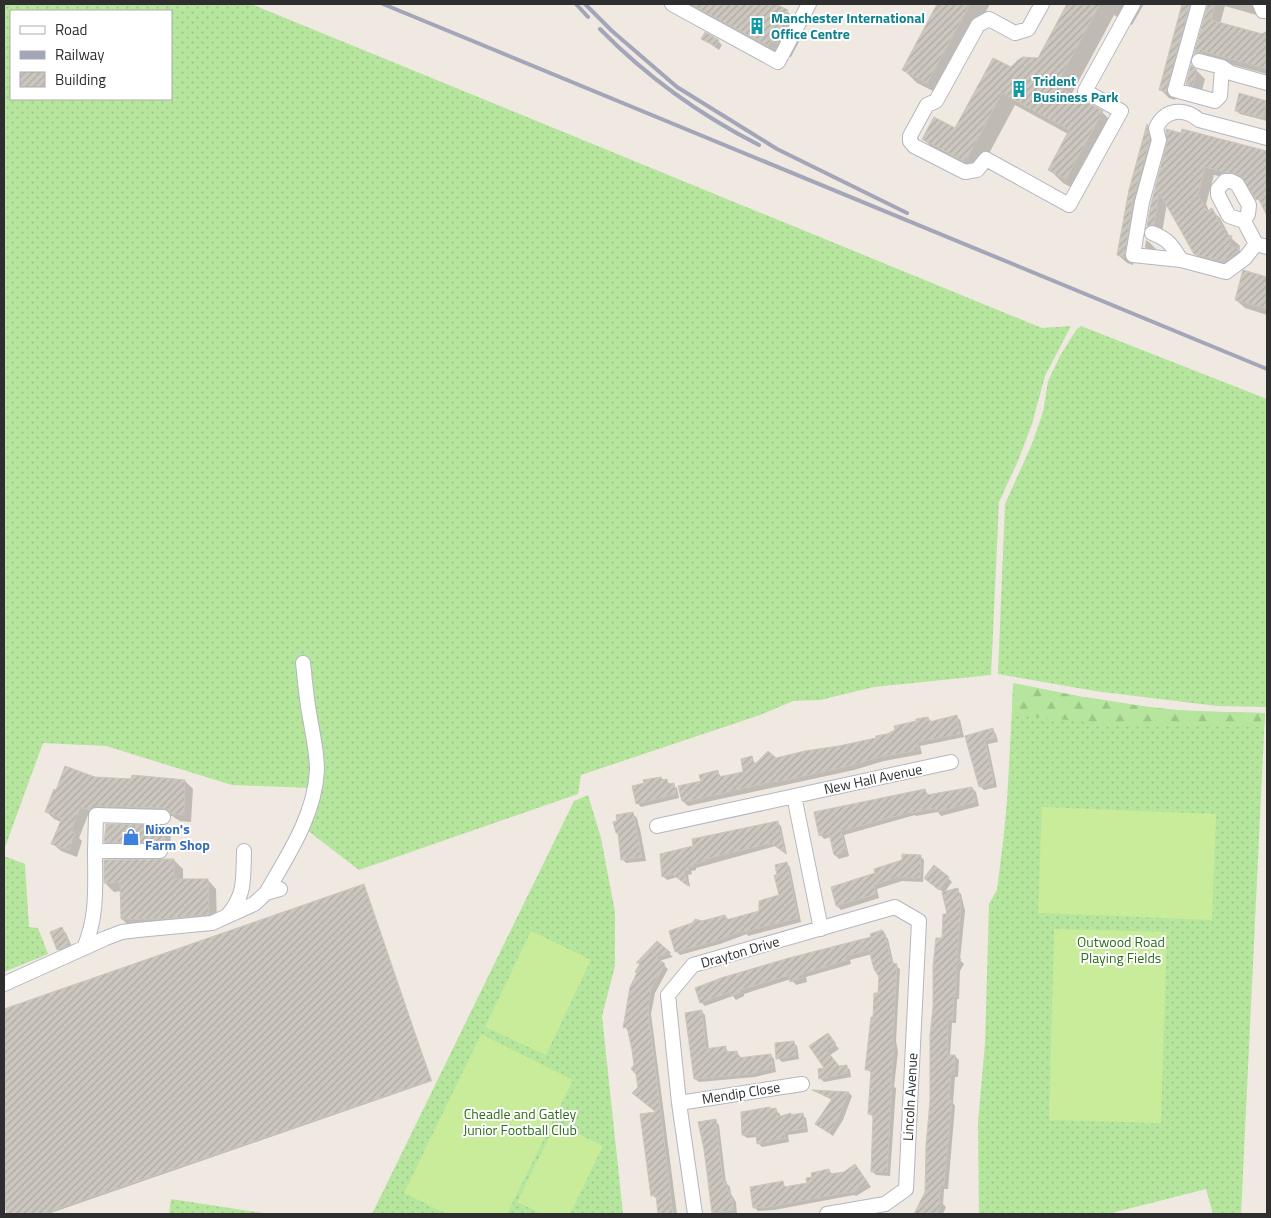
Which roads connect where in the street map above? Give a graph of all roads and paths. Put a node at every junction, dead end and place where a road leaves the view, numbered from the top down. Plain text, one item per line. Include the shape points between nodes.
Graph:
1 (672, 4) edge
2 (810, 4) edge
3 (1042, 4) edge
4 (1133, 4) edge
5 (1199, 4) edge
6 (1260, 4) edge
7 (1267, 11) edge
8 (1199, 61) dead end
9 (1222, 67) junction
10 (1267, 83) edge
11 (1200, 120) junction
12 (1165, 129) dead end
13 (1267, 138) edge
14 (1244, 221) dead end
15 (1152, 233) dead end
16 (1262, 245) edge
17 (1181, 260) junction
18 (303, 663) dead end
19 (951, 762) dead end
20 (794, 796) junction
21 (163, 817) dead end
22 (657, 826) dead end
23 (95, 850) junction
24 (160, 851) dead end
25 (244, 851) dead end
26 (280, 889) dead end
27 (266, 893) junction
28 (226, 917) junction
29 (919, 921) joint
30 (821, 929) junction
31 (84, 948) junction
32 (4, 984) edge
33 (802, 1084) dead end
34 (679, 1103) junction
35 (695, 1214) edge
36 (828, 1214) edge

1 - 2 street via 778,62
3 - 4 street via 1028,29 1015,33 989,19 978,25 936,101 927,105 910,141 965,172 977,170 986,159 1069,205 1121,110 1085,91
5 - 9 street via 1175,90 1215,101 1220,96
6 - 7 street via 1263,11
8 - 9 street
9 - 10 street via 1231,73
11 - 12 street via 1174,118
11 - 13 street
11 - 17 street via 1194,115 1170,112 1157,126 1160,140 1142,202 1133,255
14 - 16 street
15 - 17 street via 1164,237
16 - 17 street via 1226,272
18 - 27 street via 317,769 314,790 309,812
19 - 20 street, New Hall Avenue
20 - 22 street, New Hall Avenue
20 - 30 street
21 - 23 street via 96,815
23 - 24 street
23 - 31 street via 94,912
25 - 28 street via 242,892 235,908
26 - 27 street
27 - 28 street via 254,904
28 - 31 street via 212,923 122,932
29 - 30 street, Drayton Drive via 895,907
29 - 36 street, Lincoln Avenue via 906,1189 884,1204
30 - 34 street, Drayton Drive via 693,965 668,995
31 - 32 street
33 - 34 street, Mendip Close
34 - 35 street, Drayton Drive

